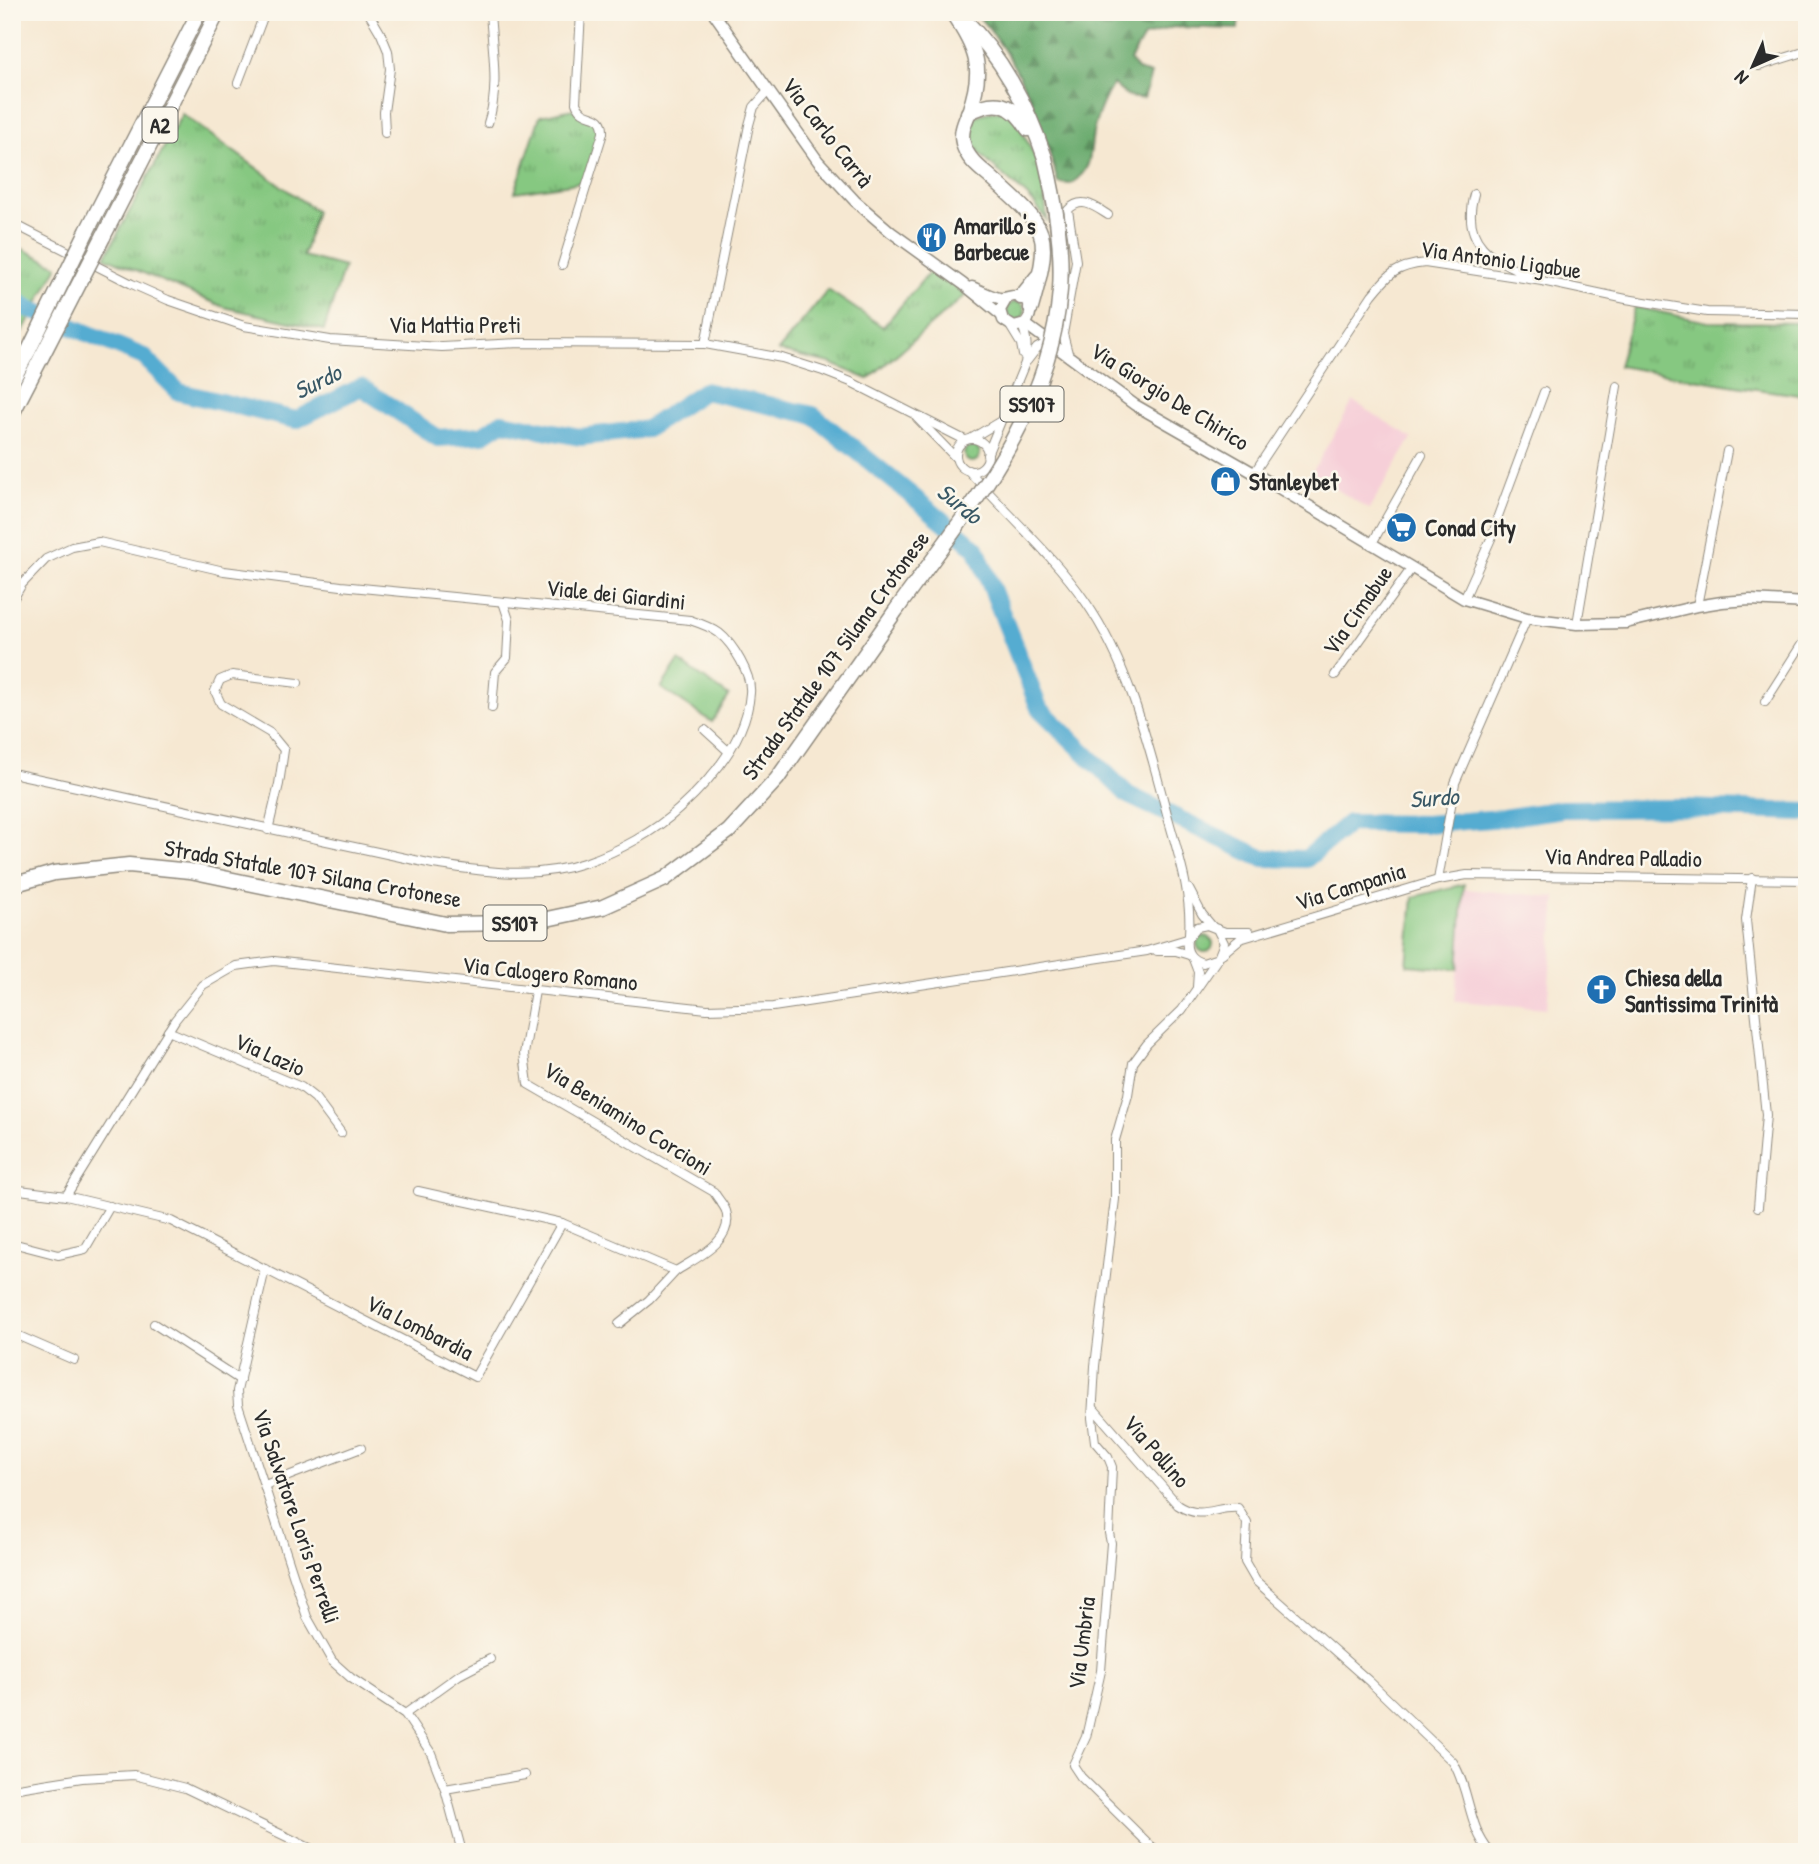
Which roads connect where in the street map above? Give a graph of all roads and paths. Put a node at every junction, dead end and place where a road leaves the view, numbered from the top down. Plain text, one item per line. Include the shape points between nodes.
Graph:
1 (199, 12) edge
2 (218, 12) edge
3 (265, 12) edge
4 (368, 12) edge
5 (490, 12) edge
6 (582, 12) edge
7 (713, 12) edge
8 (952, 12) edge
9 (958, 12) edge
10 (1807, 51) edge
11 (1759, 66) dead end
12 (238, 83) dead end
13 (769, 90) junction
14 (968, 113) junction
15 (488, 123) dead end
16 (385, 133) dead end
17 (1045, 158) junction
18 (1474, 194) dead end
19 (1108, 215) dead end
20 (12, 223) edge
21 (562, 265) dead end
22 (1042, 270) junction
23 (1542, 281) junction
24 (963, 284) junction
25 (1014, 297) junction
26 (1031, 311) junction
27 (1807, 314) edge
28 (1001, 315) junction
29 (1019, 325) junction
30 (1048, 342) junction
31 (705, 344) junction
32 (35, 353) junction
33 (1065, 354) junction
34 (1025, 363) junction
35 (12, 381) edge
36 (1617, 386) dead end
37 (1544, 392) dead end
38 (910, 411) junction
39 (12, 414) edge
40 (999, 422) junction
41 (967, 440) junction
42 (1727, 451) dead end
43 (1422, 454) dead end
44 (987, 455) junction
45 (956, 458) junction
46 (981, 467) junction
47 (968, 470) junction
48 (1254, 473) junction
49 (1004, 511) junction
50 (1371, 545) junction
51 (1411, 569) junction
52 (1464, 599) junction
53 (12, 601) edge
54 (503, 602) junction
55 (1807, 603) edge
56 (1697, 606) junction
57 (1527, 618) junction
58 (1577, 624) junction
59 (1807, 636) edge
60 (1335, 675) dead end
61 (298, 683) dead end
62 (1765, 702) dead end
63 (492, 708) dead end
64 (705, 730) dead end
65 (728, 751) junction
66 (12, 773) edge
67 (268, 830) junction
68 (1752, 877) junction
69 (1438, 880) junction
70 (1807, 880) edge
71 (1186, 883) junction
72 (12, 885) edge
73 (1215, 928) junction
74 (1273, 929) junction
75 (1188, 937) junction
76 (1147, 951) junction
77 (1220, 956) junction
78 (1191, 957) junction
79 (1197, 990) junction
80 (535, 991) junction
81 (168, 1031) junction
82 (341, 1133) dead end
83 (12, 1189) edge
84 (418, 1191) dead end
85 (66, 1196) junction
86 (110, 1206) junction
87 (1758, 1207) dead end
88 (562, 1223) junction
89 (12, 1242) edge
90 (265, 1269) junction
91 (676, 1271) junction
92 (154, 1324) dead end
93 (619, 1324) dead end
94 (12, 1333) edge
95 (75, 1360) dead end
96 (240, 1380) junction
97 (1093, 1408) junction
98 (361, 1448) dead end
99 (265, 1485) junction
100 (490, 1659) dead end
101 (405, 1714) junction
102 (526, 1775) dead end
103 (12, 1788) edge
104 (445, 1789) junction
105 (327, 1852) edge
106 (462, 1852) edge
107 (1157, 1852) edge
108 (1490, 1852) edge

1 - 32 highway, A2, bridge via 87,231
2 - 32 highway, A2, bridge via 103,237
3 - 12 street
4 - 16 street via 388,51
5 - 15 street via 494,94
6 - 21 street via 576,103 583,114 604,125
7 - 13 main road, Via Carlo Carrà
8 - 14 highway via 975,55 978,75
9 - 17 highway, Strada Statale 107 Silana Crotonese / SS107 via 997,57 1015,87
10 - 11 street
13 - 24 main road, Via Carlo Carrà via 818,160 855,201
13 - 31 street via 754,107 749,125
14 - 17 highway via 993,103 1013,110
14 - 22 highway via 963,144 973,162 1034,219 1044,246
17 - 72 highway, Strada Statale 107 Silana Crotonese / SS107, bridge via 1055,201 1060,289 1044,372 1013,440 777,779 729,831 665,878 603,907 528,923 446,924 190,871 130,865 54,873
18 - 23 street via 1472,229 1484,251
19 - 33 street via 1084,202 1068,210 1076,261 1063,334
20 - 31 street, Via Mattia Preti via 144,289 244,326 330,340 442,347
22 - 25 highway
22 - 26 highway
23 - 27 street, Via Antonio Ligabue via 1707,312
23 - 48 street, Via Antonio Ligabue via 1425,262 1390,273
24 - 25 main road, Via Carlo Carrà via 996,297
24 - 28 main road, Via Carlo Carrà
25 - 26 main road via 1028,301
25 - 28 main road via 1001,306
26 - 29 main road
26 - 33 main road
28 - 29 main road
29 - 30 main road
29 - 34 street
30 - 33 main road
30 - 34 street
31 - 38 street, Via Mattia Preti via 782,358 823,371
32 - 35 highway, A2
32 - 39 highway, A2
33 - 48 main road, Via Giorgio De Chirico via 1135,405
34 - 40 street
36 - 58 street
37 - 52 street via 1494,532
38 - 41 street, Via Mattia Preti
38 - 45 street, Via Mattia Preti
40 - 41 street
40 - 44 street
41 - 44 street, Via Mattia Preti via 984,445
41 - 45 street via 958,447
42 - 56 street
43 - 50 street
44 - 46 street
45 - 47 street, Via Mattia Preti
46 - 47 street
46 - 49 street
47 - 49 street, Via Mattia Preti
48 - 50 main road, Via Giorgio De Chirico
49 - 71 street via 1084,600 1116,655
50 - 51 main road, Via Giorgio De Chirico
51 - 52 main road, Via Giorgio De Chirico
51 - 60 street, Via Cimabue
52 - 57 main road, Via Giorgio De Chirico
53 - 54 street, Viale dei Giardini via 46,559 99,542 224,571
54 - 63 street via 509,620 507,658 495,671
54 - 65 street, Viale dei Giardini via 690,620 718,632 740,658 751,691 741,731
55 - 56 main road, Via Giorgio De Chirico via 1750,600
56 - 58 main road, Via Giorgio De Chirico via 1626,623
57 - 58 main road, Via Giorgio De Chirico
57 - 69 street via 1455,783
59 - 62 street
61 - 67 street via 232,674 220,680 215,691 220,704 270,733 284,750
64 - 65 street
65 - 67 street, Viale dei Giardini via 678,810 633,841 586,862 538,872 483,872
66 - 67 street, Viale dei Giardini
68 - 69 street, Via Andrea Palladio via 1503,874
68 - 70 street, Via Andrea Palladio
68 - 87 street via 1746,920 1766,1115
69 - 74 street, Via Campania
71 - 73 street
71 - 75 street
73 - 74 street, Via Campania via 1237,933
73 - 75 street via 1202,925
73 - 77 street via 1223,938
74 - 77 street, Via Campania via 1240,939
75 - 76 street
75 - 78 street
76 - 78 street via 1176,951
76 - 80 street, Via Calogero Romano via 774,1007 707,1009
77 - 78 street via 1203,963
77 - 79 street, Via Pollino
78 - 79 street via 1198,972
79 - 97 street, Via Pollino via 1147,1044 1130,1072 1115,1140 1115,1199
80 - 81 street, Via Calogero Romano via 275,961 236,966 203,985
80 - 91 street, Via Beniamino Corcioni via 524,1054 528,1084 713,1192 726,1211 726,1227 714,1247
81 - 82 street, Via Lazio via 301,1087
81 - 85 street, Via Calogero Romano
83 - 85 street
84 - 88 street
85 - 86 street
86 - 89 street via 85,1249 58,1255
86 - 90 street via 171,1221
88 - 90 street, Via Lombardia via 475,1377
88 - 91 street
90 - 96 street, Via Salvatore Loris Perrelli
91 - 93 street
92 - 96 street
94 - 95 street
96 - 99 street, Via Salvatore Loris Perrelli via 238,1405
97 - 107 street, Via Umbria via 1095,1442 1112,1466 1111,1543 1101,1671 1086,1737 1073,1765
97 - 108 street, Via Pollino via 1178,1505 1198,1514 1238,1508 1247,1523 1245,1562 1256,1581 1453,1762
98 - 99 street
99 - 101 street, Via Salvatore Loris Perrelli via 307,1617 332,1661
100 - 101 street
101 - 104 street, Via Salvatore Loris Perrelli via 431,1753
102 - 104 street
103 - 105 street via 134,1775 185,1788 313,1850
104 - 106 street, Via Salvatore Loris Perrelli

